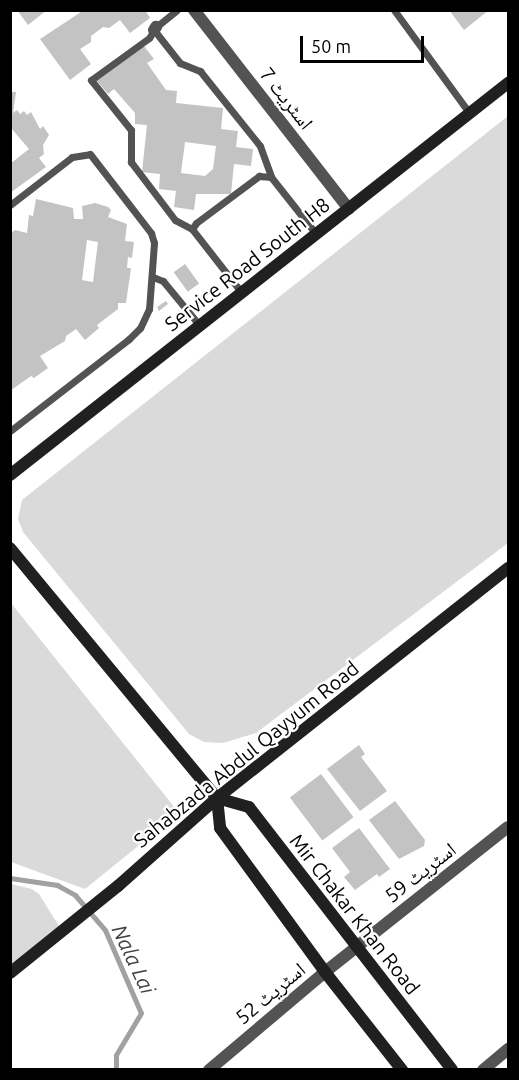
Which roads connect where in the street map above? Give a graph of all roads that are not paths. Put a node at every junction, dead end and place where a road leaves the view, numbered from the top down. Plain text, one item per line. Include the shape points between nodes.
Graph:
1 (177, 10) edge
2 (194, 10) edge
3 (394, 10) edge
4 (155, 28) junction
5 (508, 83) edge
6 (470, 114) junction
7 (271, 177) junction
8 (10, 205) edge
9 (349, 209) junction
10 (192, 230) junction
11 (316, 234) junction
12 (153, 277) junction
13 (242, 293) junction
14 (200, 326) junction
15 (10, 431) edge
16 (10, 475) edge
17 (10, 548) edge
18 (508, 568) edge
19 (217, 798) junction
20 (508, 827) edge
21 (356, 948) junction
22 (12, 971) edge
23 (325, 972) junction
24 (508, 1049) edge
25 (209, 1070) edge
26 (402, 1070) edge
27 (452, 1070) edge
28 (483, 1070) edge

1 - 4 lane
2 - 9 street, اسٹریٹ 7
3 - 6 lane
4 - 7 lane via 180,63 200,72 260,146
4 - 10 lane via 149,38 91,80 131,130 130,162 176,220
5 - 6 street, Service Road South H8
6 - 9 street, Service Road South H8
7 - 10 lane via 259,176
7 - 11 lane
8 - 12 lane via 72,157 90,154 151,233
9 - 11 street, Service Road South H8
10 - 13 lane
11 - 13 street, Service Road South H8
12 - 14 lane via 163,281
12 - 15 lane via 149,309 140,328
13 - 14 street, Service Road South H8
14 - 16 street, Service Road South H8
17 - 19 street
18 - 19 street, Sahabzada Abdul Qayyum Road
19 - 21 street, Mir Chakar Khan Road via 249,807
19 - 22 street, Sahabzada Abdul Qayyum Road via 118,886
19 - 23 street via 220,828
20 - 21 street, اسٹریٹ 59
21 - 23 street, اسٹریٹ 52
21 - 27 street, Mir Chakar Khan Road
23 - 25 street, اسٹریٹ 52
23 - 26 street
24 - 28 street

